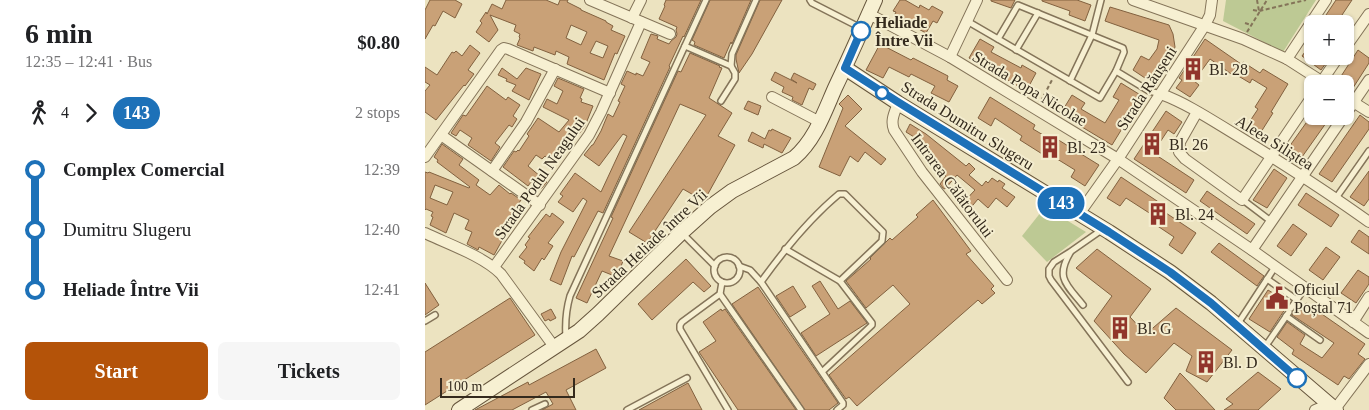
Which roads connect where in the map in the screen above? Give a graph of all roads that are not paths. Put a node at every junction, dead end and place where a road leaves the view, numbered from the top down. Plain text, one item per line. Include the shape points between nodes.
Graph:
1 (591, 0) edge
2 (641, 0) edge
3 (706, 0) edge
4 (756, 0) edge
5 (810, 0) edge
6 (875, 0) edge
7 (977, 0) edge
8 (1101, 0) edge
9 (1133, 0) edge
10 (1212, 0) edge
11 (1326, 0) edge
12 (1038, 13) junction
13 (869, 14) junction
14 (1369, 14) edge
15 (637, 20) junction
16 (967, 21) junction
17 (1205, 25) junction
18 (862, 28) junction
19 (670, 34) dead end
20 (1092, 35) junction
21 (1354, 35) edge
22 (998, 39) junction
23 (685, 46) junction
24 (1016, 50) junction
25 (950, 57) junction
26 (1287, 59) junction
27 (731, 66) junction
28 (845, 68) junction
29 (555, 69) junction
30 (1116, 71) junction
31 (1310, 75) edge
32 (1369, 80) edge
33 (1070, 81) junction
34 (610, 93) junction
35 (1161, 94) junction
36 (1354, 95) edge
37 (772, 97) dead end
38 (721, 100) dead end
39 (898, 102) junction
40 (1354, 103) edge
41 (1304, 107) edge
42 (1197, 112) junction
43 (1369, 112) edge
44 (820, 122) junction
45 (1339, 125) edge
46 (441, 135) junction
47 (1369, 151) edge
48 (1271, 156) junction
49 (425, 157) edge
50 (1118, 159) junction
51 (491, 171) junction
52 (1303, 178) junction
53 (1336, 198) junction
54 (1242, 200) junction
55 (540, 205) junction
56 (1079, 214) junction
57 (1272, 222) junction
58 (1369, 222) edge
59 (1104, 229) junction
60 (425, 233) edge
61 (681, 233) junction
62 (785, 249) junction
63 (1252, 250) junction
64 (1070, 252) junction
65 (715, 266) junction
66 (739, 266) junction
67 (494, 267) junction
68 (1275, 267) junction
69 (1267, 279) junction
70 (1007, 280) dead end
71 (840, 281) junction
72 (722, 282) junction
73 (761, 282) junction
74 (1305, 288) junction
75 (720, 294) junction
76 (1369, 296) edge
77 (1297, 300) junction
78 (1083, 305) dead end
79 (1289, 312) junction
80 (435, 315) dead end
81 (425, 321) edge
82 (1353, 322) junction
83 (1237, 325) junction
84 (1369, 332) edge
85 (567, 340) junction
86 (1320, 340) dead end
87 (555, 348) junction
88 (1264, 349) junction
89 (1369, 364) edge
90 (823, 371) junction
91 (687, 378) dead end
92 (1128, 382) dead end
93 (545, 404) dead end
94 (1333, 408) edge
95 (459, 410) edge
96 (532, 410) edge
97 (627, 410) edge
98 (728, 410) edge
99 (801, 410) edge
100 (837, 410) edge
101 (1315, 410) edge

1 - 15 street
2 - 15 street, Strada Podul Neagului
3 - 23 lane
4 - 27 lane via 735,46
5 - 18 lane
6 - 13 main road, Strada Heliade între Vii
7 - 16 street
8 - 20 lane
9 - 17 street
10 - 17 street, Strada Răușeni
11 - 26 street
12 - 20 lane
12 - 22 lane via 1018,5
12 - 24 lane
13 - 18 main road, Strada Heliade între Vii
13 - 25 street, Strada Popa Nicolae
14 - 21 street
15 - 19 street
15 - 34 street, Strada Podul Neagului
16 - 22 lane
16 - 25 street
17 - 26 street
17 - 35 street, Strada Răușeni
18 - 28 main road, Strada Heliade între Vii
20 - 30 lane via 1125,50
20 - 33 lane
22 - 24 lane
23 - 27 lane
23 - 85 lane via 569,296
24 - 33 lane
25 - 50 street, Strada Popa Nicolae
26 - 31 street
27 - 38 lane via 735,79
28 - 39 main road, Strada Dumitru Slugeru
28 - 44 main road, Strada Heliade între Vii
29 - 34 street
29 - 46 street via 504,48
29 - 51 street via 526,122
30 - 33 lane via 1100,98
30 - 35 lane via 1149,91
32 - 36 street
34 - 55 street, Strada Podul Neagului via 583,145
35 - 42 street, Aleea Siliștea
35 - 50 street, Strada Răușeni
37 - 44 street
39 - 56 main road, Strada Dumitru Slugeru
39 - 70 street, Intrarea Călătorului via 892,119 894,130 922,172
40 - 43 street
41 - 48 street
42 - 48 street, Aleea Siliștea
42 - 54 street via 1180,142 1179,152
44 - 61 main road, Strada Heliade între Vii via 794,158 732,191
45 - 52 street
46 - 49 street
46 - 51 street
47 - 53 lane
48 - 52 street, Aleea Siliștea
48 - 54 street
50 - 56 street, Strada Răușeni
50 - 63 street, Strada Popa Nicolae
51 - 55 street
52 - 53 street, Aleea Siliștea
52 - 57 street
53 - 58 street, Aleea Siliștea
54 - 57 lane
55 - 67 street, Strada Podul Neagului
56 - 59 main road, Strada Dumitru Slugeru
57 - 63 street
59 - 64 lane
59 - 83 main road, Strada Dumitru Slugeru via 1183,282
60 - 67 street
61 - 65 lane
61 - 85 main road, Strada Heliade între Vii
62 - 71 lane
62 - 71 lane via 837,195 845,194 883,235 881,241
62 - 73 lane
63 - 68 street, Strada Popa Nicolae
64 - 78 lane via 1063,266 1063,277
64 - 92 lane via 1050,266 1049,276
65 - 66 lane via 727,258 737,261
65 - 72 lane via 715,275
66 - 72 lane via 736,280
66 - 73 lane via 750,270
67 - 87 street
68 - 69 lane
68 - 74 street, Strada Popa Nicolae
69 - 77 lane
69 - 83 lane
71 - 90 lane via 872,325
72 - 75 lane
73 - 90 lane
74 - 77 lane
74 - 82 street, Strada Popa Nicolae
75 - 98 lane via 679,325
75 - 99 lane
76 - 82 street
77 - 79 lane
79 - 86 lane
79 - 88 lane
80 - 81 lane
82 - 84 street, Strada Popa Nicolae
83 - 88 main road, Strada Dumitru Slugeru
85 - 87 main road, Strada Heliade între Vii
87 - 95 main road, Strada Heliade între Vii
88 - 94 main road, Strada Dumitru Slugeru
89 - 94 street
90 - 100 lane via 843,403
91 - 97 lane
93 - 96 lane
94 - 101 street

